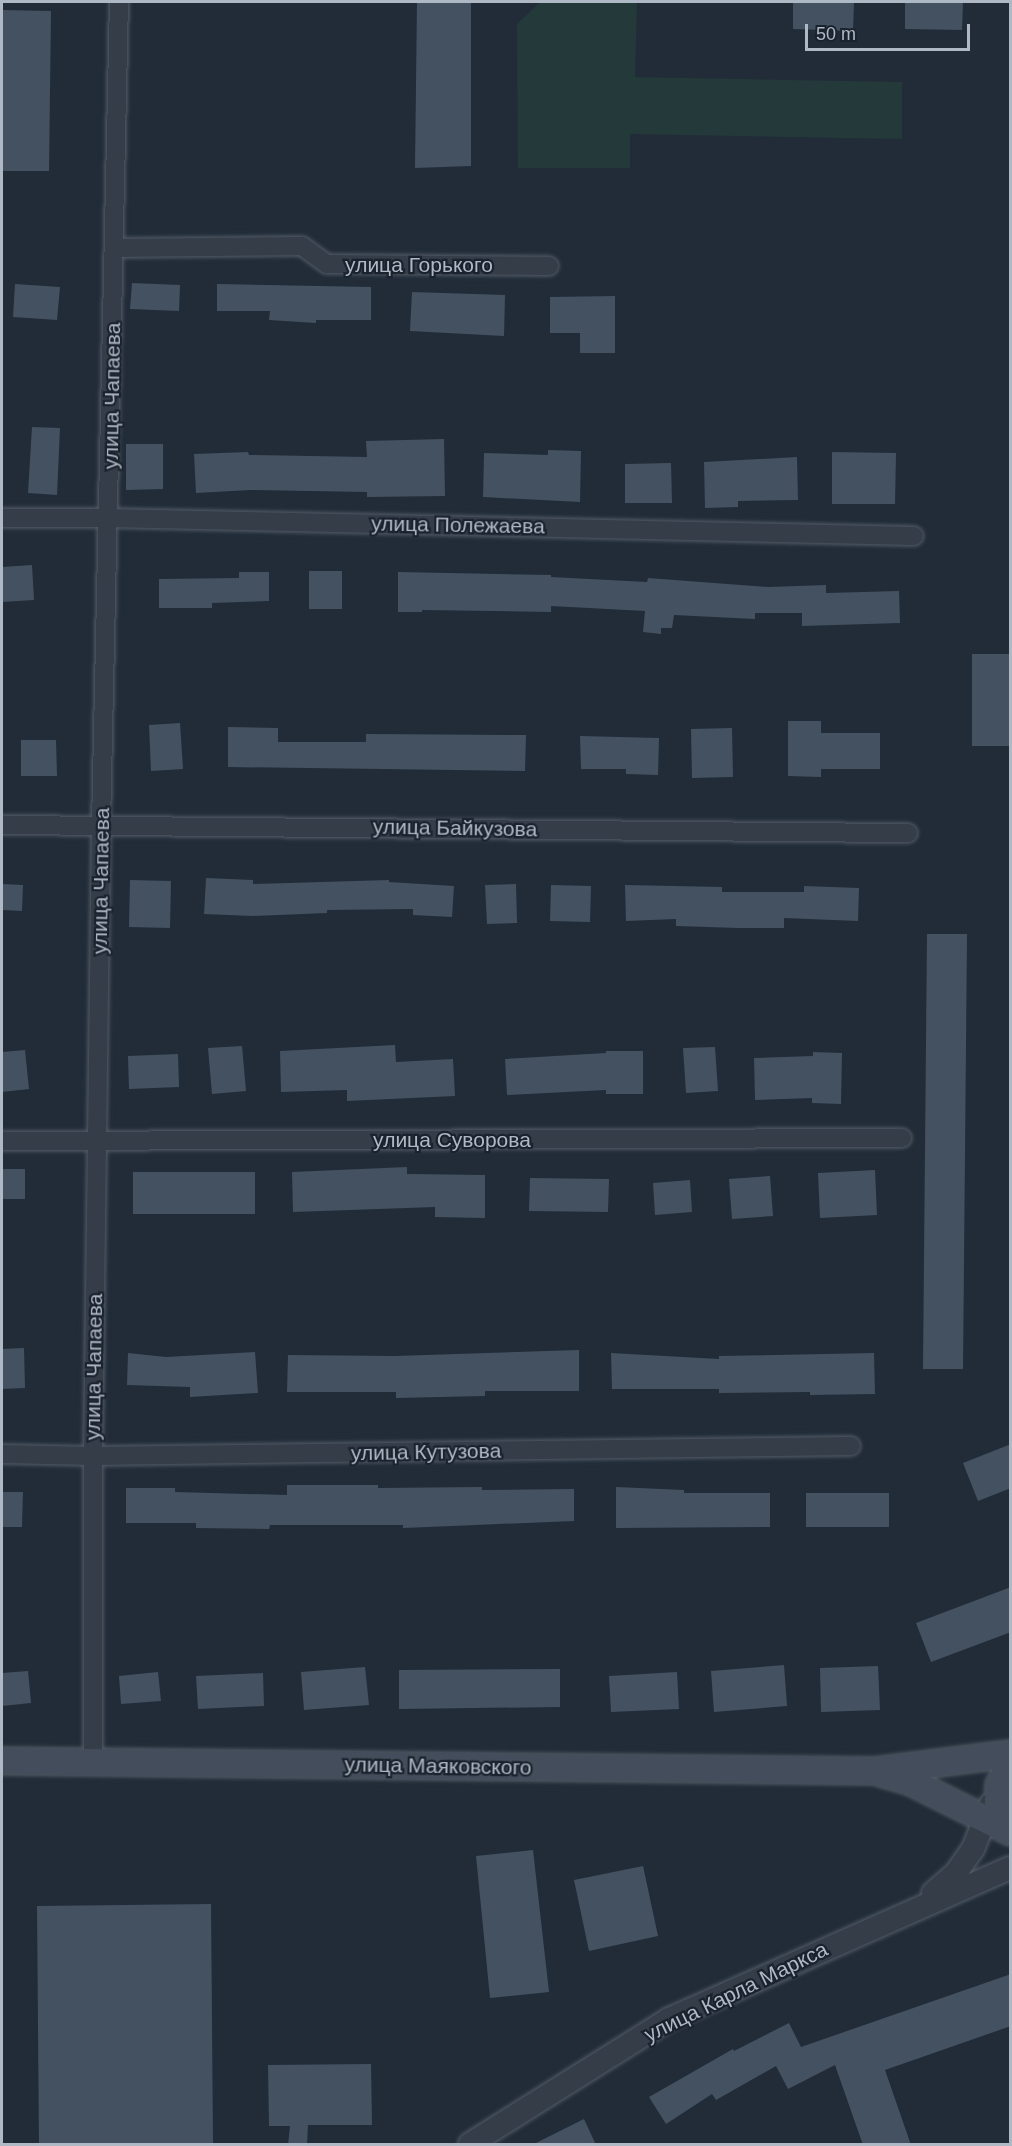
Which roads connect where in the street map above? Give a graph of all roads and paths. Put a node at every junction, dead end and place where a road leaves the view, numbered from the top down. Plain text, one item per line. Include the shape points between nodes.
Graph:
1 (119, 2) edge
2 (114, 248) junction
3 (549, 266) dead end
4 (2, 518) edge
5 (109, 518) junction
6 (914, 536) dead end
7 (2, 825) edge
8 (101, 825) junction
9 (908, 833) dead end
10 (902, 1138) dead end
11 (2, 1141) edge
12 (99, 1141) junction
13 (851, 1446) dead end
14 (2, 1454) edge
15 (93, 1456) junction
16 (1011, 1754) edge
17 (2, 1761) edge
18 (93, 1762) junction
19 (875, 1771) junction
20 (1005, 1776) edge
21 (985, 1820) junction
22 (1010, 1831) edge
23 (1011, 1868) edge
24 (916, 1908) junction
25 (470, 2145) edge

1 - 2 street, улица Чапаева
2 - 3 street, улица Горького via 303,246 327,264
2 - 5 street, улица Чапаева
4 - 5 street, улица Полежаева
5 - 6 street, улица Полежаева
5 - 8 street, улица Чапаева
7 - 8 street, улица Байкузова
8 - 9 street, улица Байкузова
8 - 12 street, улица Чапаева
10 - 12 street, улица Суворова
11 - 12 street, улица Суворова
12 - 15 street, улица Чапаева
13 - 15 street, улица Кутузова
14 - 15 street, улица Кутузова
15 - 18 street, улица Чапаева
16 - 19 main road, улица Маяковского
17 - 18 main road, улица Маяковского
18 - 19 main road, улица Маяковского
19 - 21 main road, улица Маяковского via 909,1781
20 - 21 street, улица Карла Маркса
20 - 22 main road via 1000,1818
21 - 22 main road, улица Маяковского
21 - 24 street, улица Карла Маркса via 973,1849 956,1873
23 - 24 street, улица Карла Маркса
24 - 25 street, улица Карла Маркса via 669,2019

